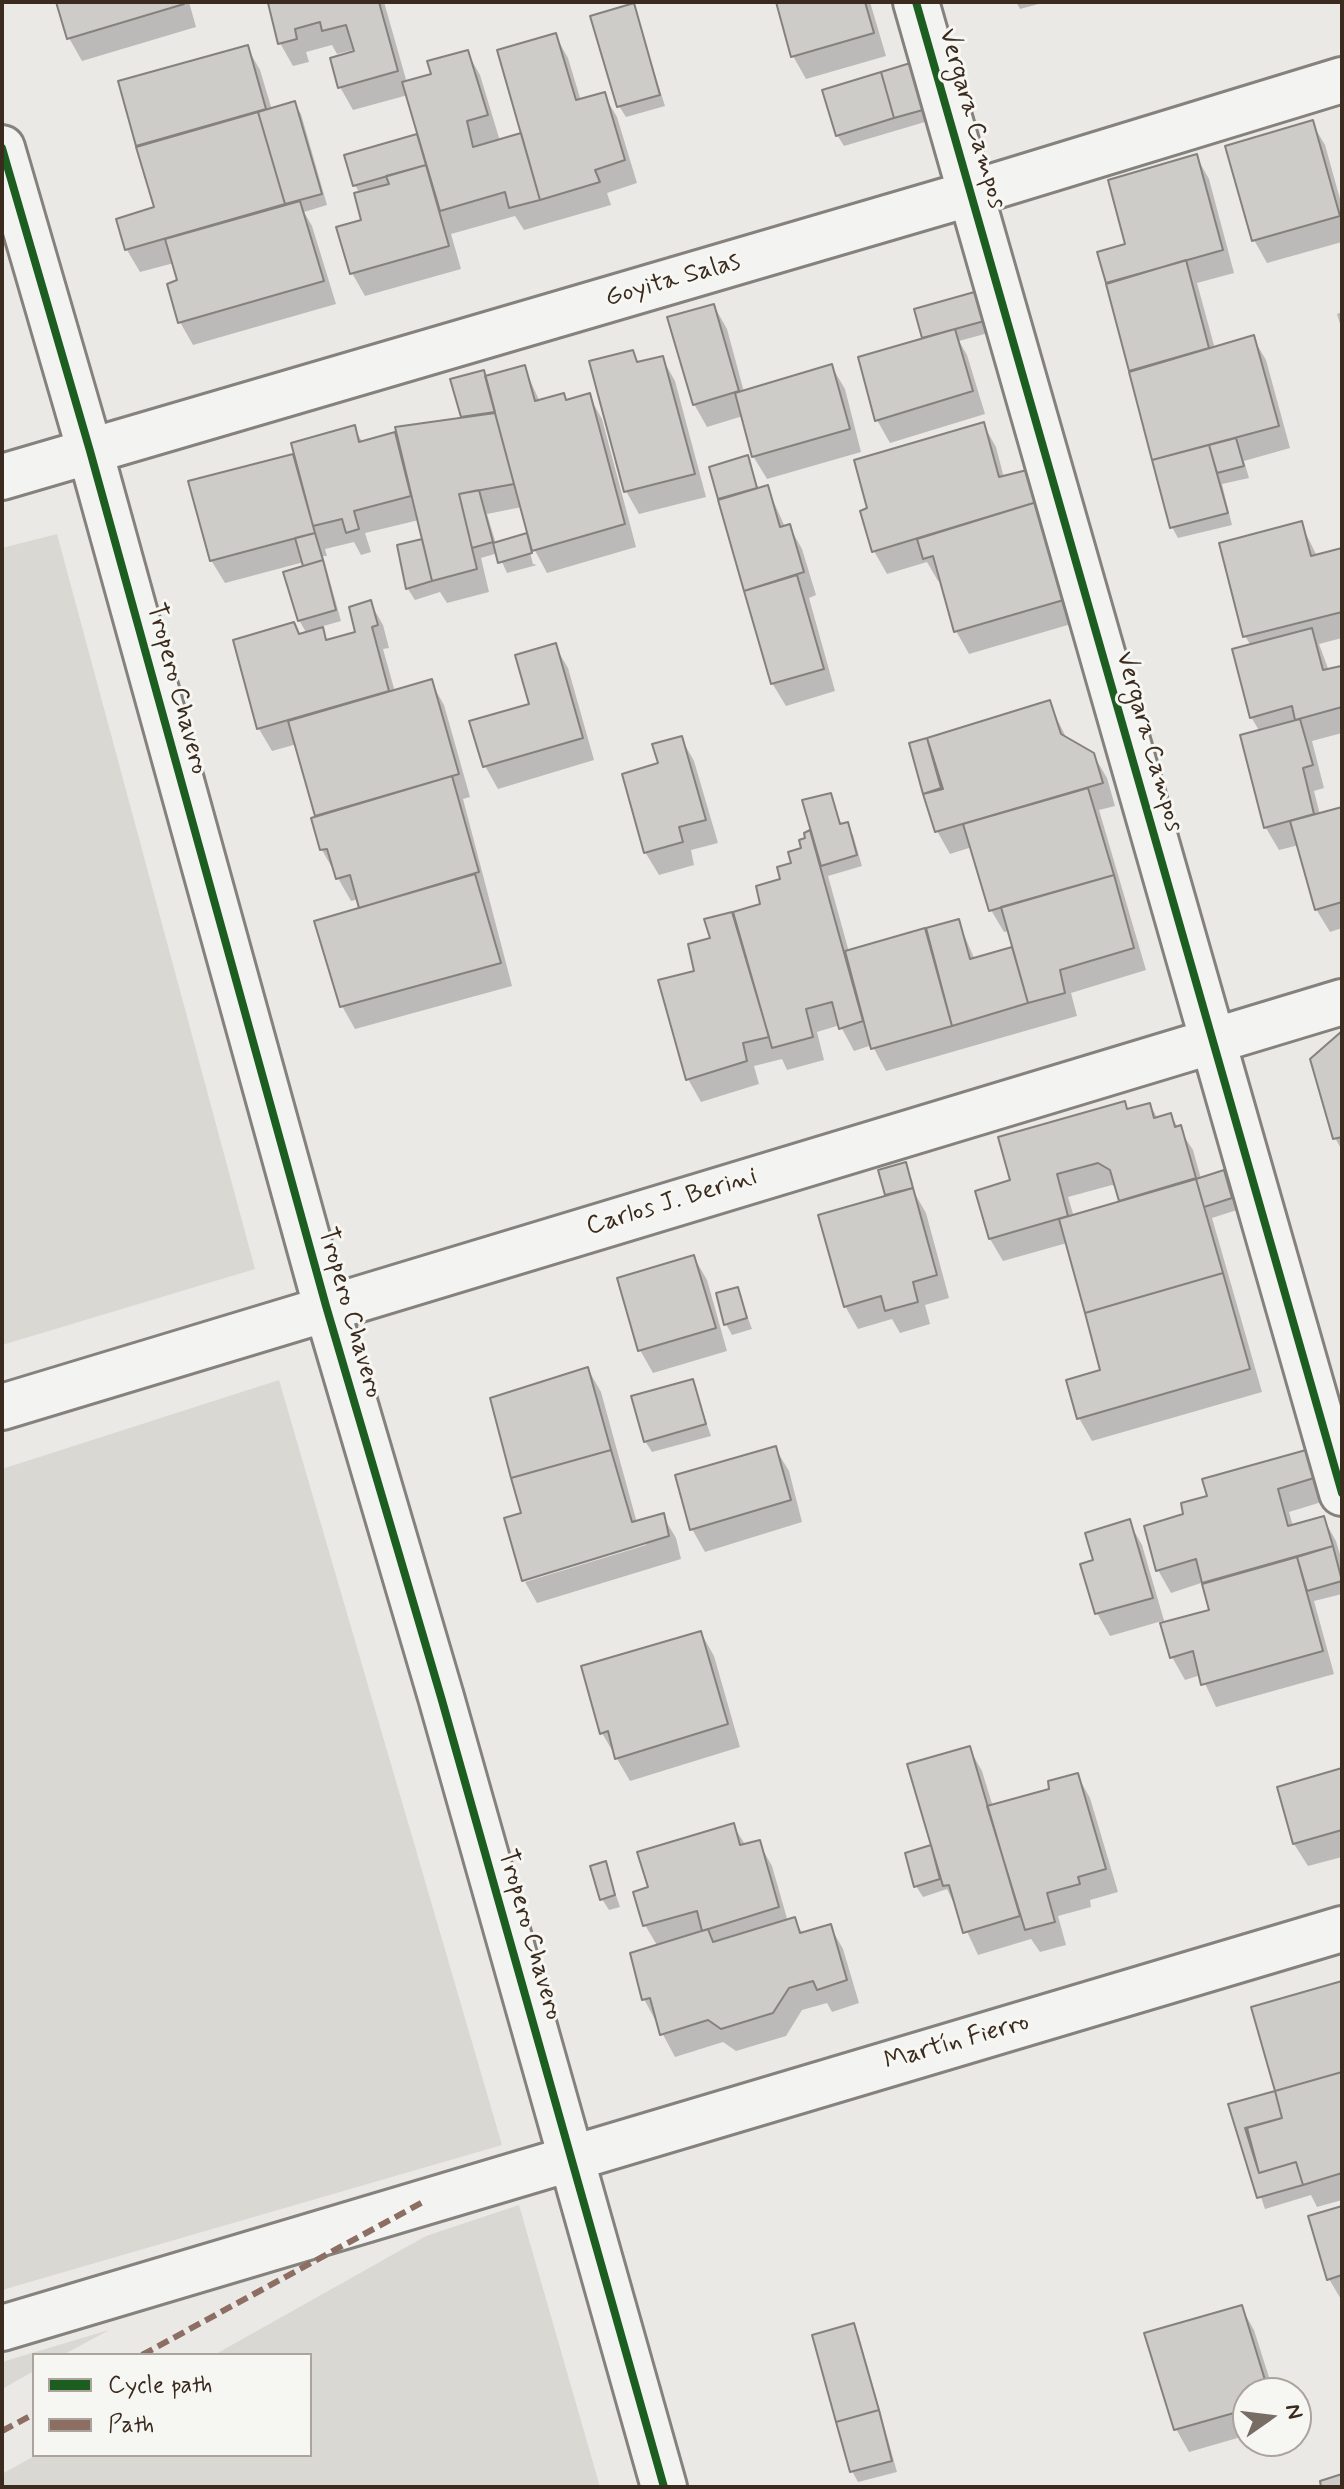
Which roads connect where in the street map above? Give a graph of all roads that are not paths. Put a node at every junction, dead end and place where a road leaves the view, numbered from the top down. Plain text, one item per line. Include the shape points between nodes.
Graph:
1 (916, 2) edge
2 (1342, 80) edge
3 (2, 148) edge
4 (972, 193) junction
5 (90, 451) junction
6 (2, 477) edge
7 (1342, 1002) edge
8 (1212, 1041) junction
9 (326, 1306) junction
10 (2, 1407) edge
11 (1342, 1493) edge
12 (1342, 1929) edge
13 (571, 2157) junction
14 (2, 2328) edge
15 (664, 2487) edge

1 - 4 street, Vergara Campos
2 - 4 street, Goyita Salas
3 - 5 street, Tropero Chavero
4 - 5 street, Goyita Salas
4 - 8 street, Vergara Campos
5 - 6 street, Goyita Salas
5 - 9 street, Tropero Chavero
7 - 8 street, Carlos J. Berini
8 - 9 street, Carlos J. Berini
8 - 11 street, Vergara Campos
9 - 10 street, Carlos J. Berini
9 - 13 street, Tropero Chavero
12 - 13 street, Martín Fierro
13 - 14 street, Martín Fierro
13 - 15 street, Tropero Chavero

